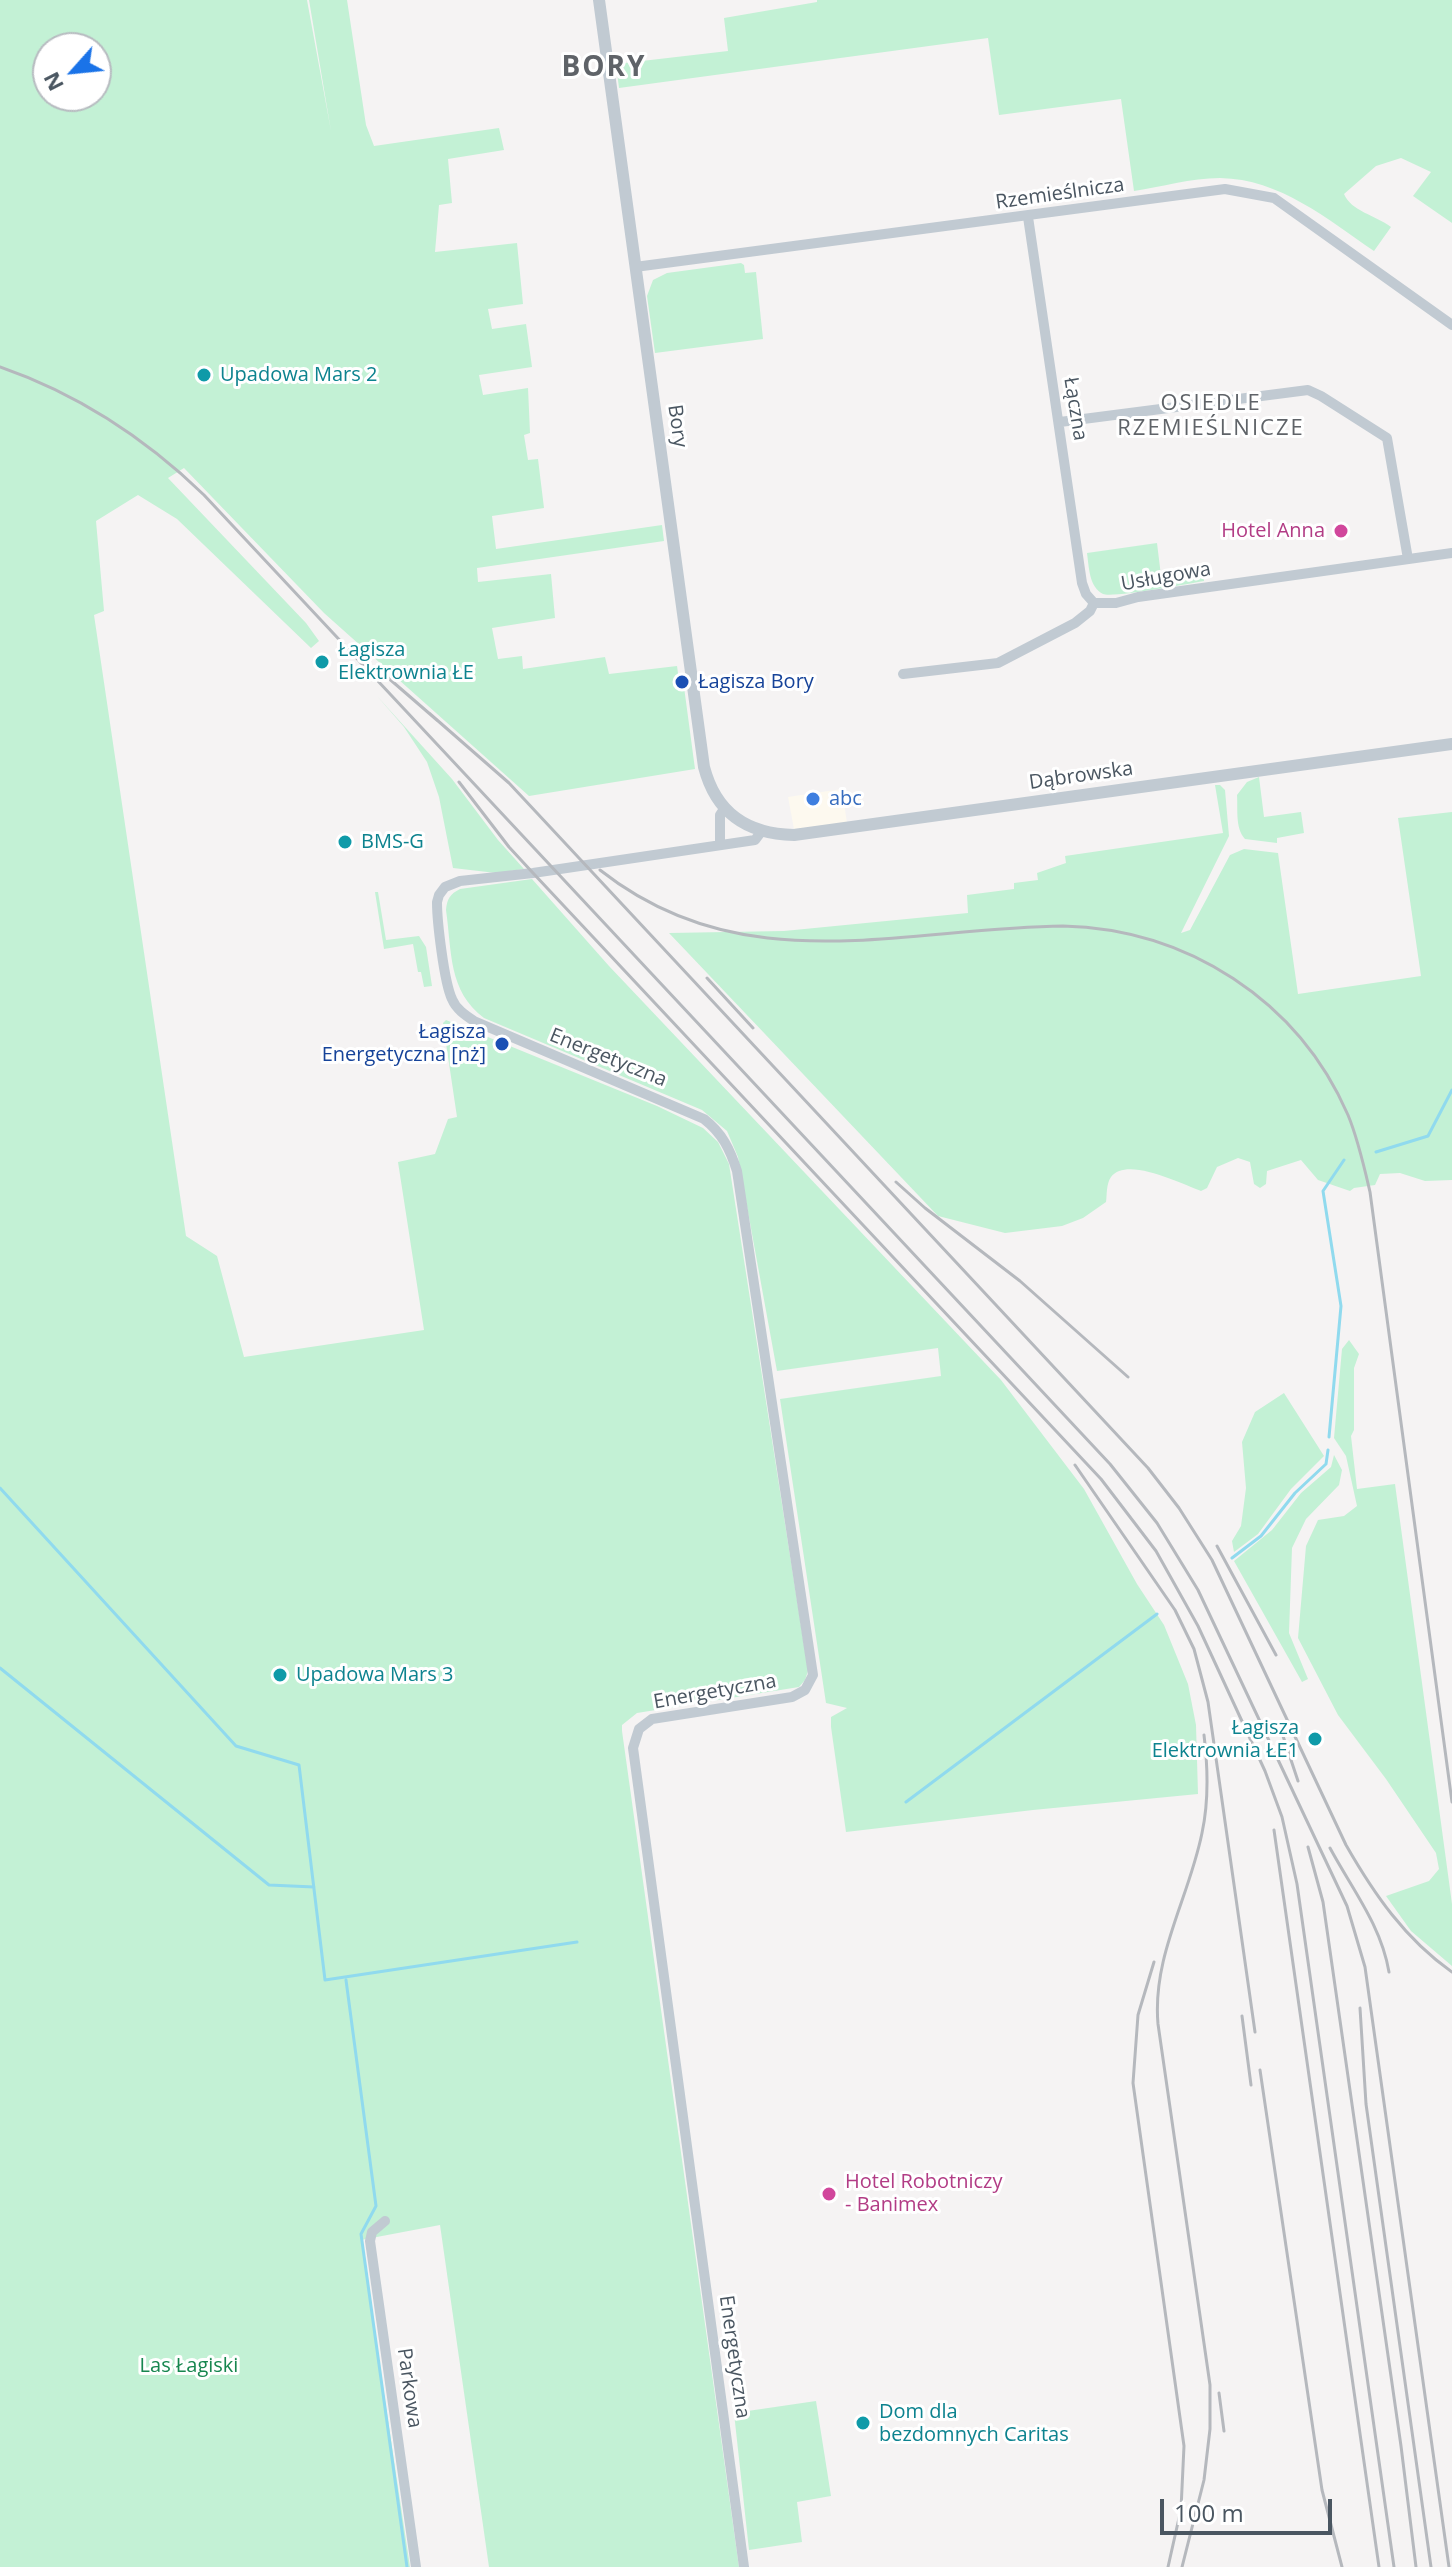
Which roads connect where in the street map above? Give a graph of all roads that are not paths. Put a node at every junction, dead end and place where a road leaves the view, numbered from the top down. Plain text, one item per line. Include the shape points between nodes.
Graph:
1 (599, 0) edge
2 (1028, 217) junction
3 (635, 267) junction
4 (1452, 325) edge
5 (1060, 422) junction
6 (1452, 553) edge
7 (1408, 559) junction
8 (1094, 603) junction
9 (903, 674) dead end
10 (1452, 744) edge
11 (724, 809) junction
12 (761, 832) junction
13 (720, 844) junction
14 (474, 1021) joint
15 (385, 2221) dead end
16 (416, 2567) edge
17 (744, 2567) edge

1 - 3 street, Bory
2 - 3 street, Rzemieślnicza
2 - 4 street, Rzemieślnicza via 1225,189 1274,198
2 - 5 street, Łączna
3 - 11 street, Bory via 704,767 711,792
5 - 7 street via 1308,390 1387,438
5 - 8 street, Łączna via 1082,583
6 - 7 street, Usługowa
7 - 8 street, Usługowa
8 - 9 street via 1075,623 998,663
10 - 12 street, Dąbrowska via 794,835
11 - 12 street
11 - 13 street
12 - 13 street, Dąbrowska via 755,840
13 - 14 street, Dąbrowska via 445,887 437,910 448,986 455,1004
14 - 17 street, Energetyczna via 704,1119 727,1143 737,1171 813,1675 805,1690 792,1697 652,1719 639,1729 633,1748
15 - 16 street, Parkowa via 370,2241

